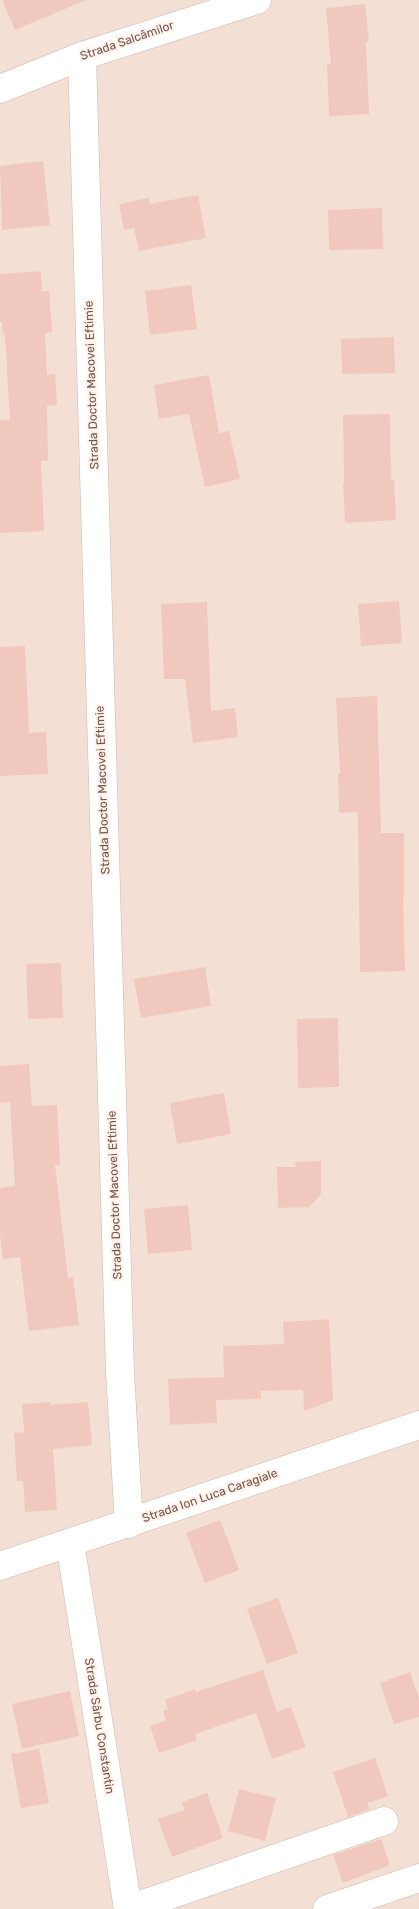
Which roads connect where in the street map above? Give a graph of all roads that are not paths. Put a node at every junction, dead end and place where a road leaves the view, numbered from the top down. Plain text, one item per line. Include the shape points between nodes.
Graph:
1 (257, 0) edge
2 (82, 56) junction
3 (0, 89) edge
4 (419, 1425) edge
5 (129, 1524) junction
6 (70, 1543) junction
7 (0, 1566) edge
8 (384, 1821) dead end
9 (419, 1878) edge
10 (128, 1909) edge
11 (327, 1909) edge

1 - 2 street, Strada Salcâmilor
2 - 3 street, Strada Salcâmilor
2 - 5 street, Strada Doctor Macovei Eftimie via 120,1363
4 - 5 street, Strada Ion Luca Caragiale
5 - 6 street, Strada Ion Luca Caragiale
6 - 7 street, Strada Ion Luca Caragiale
6 - 10 street, Strada Sârbu Constantin
8 - 10 street
9 - 11 street

